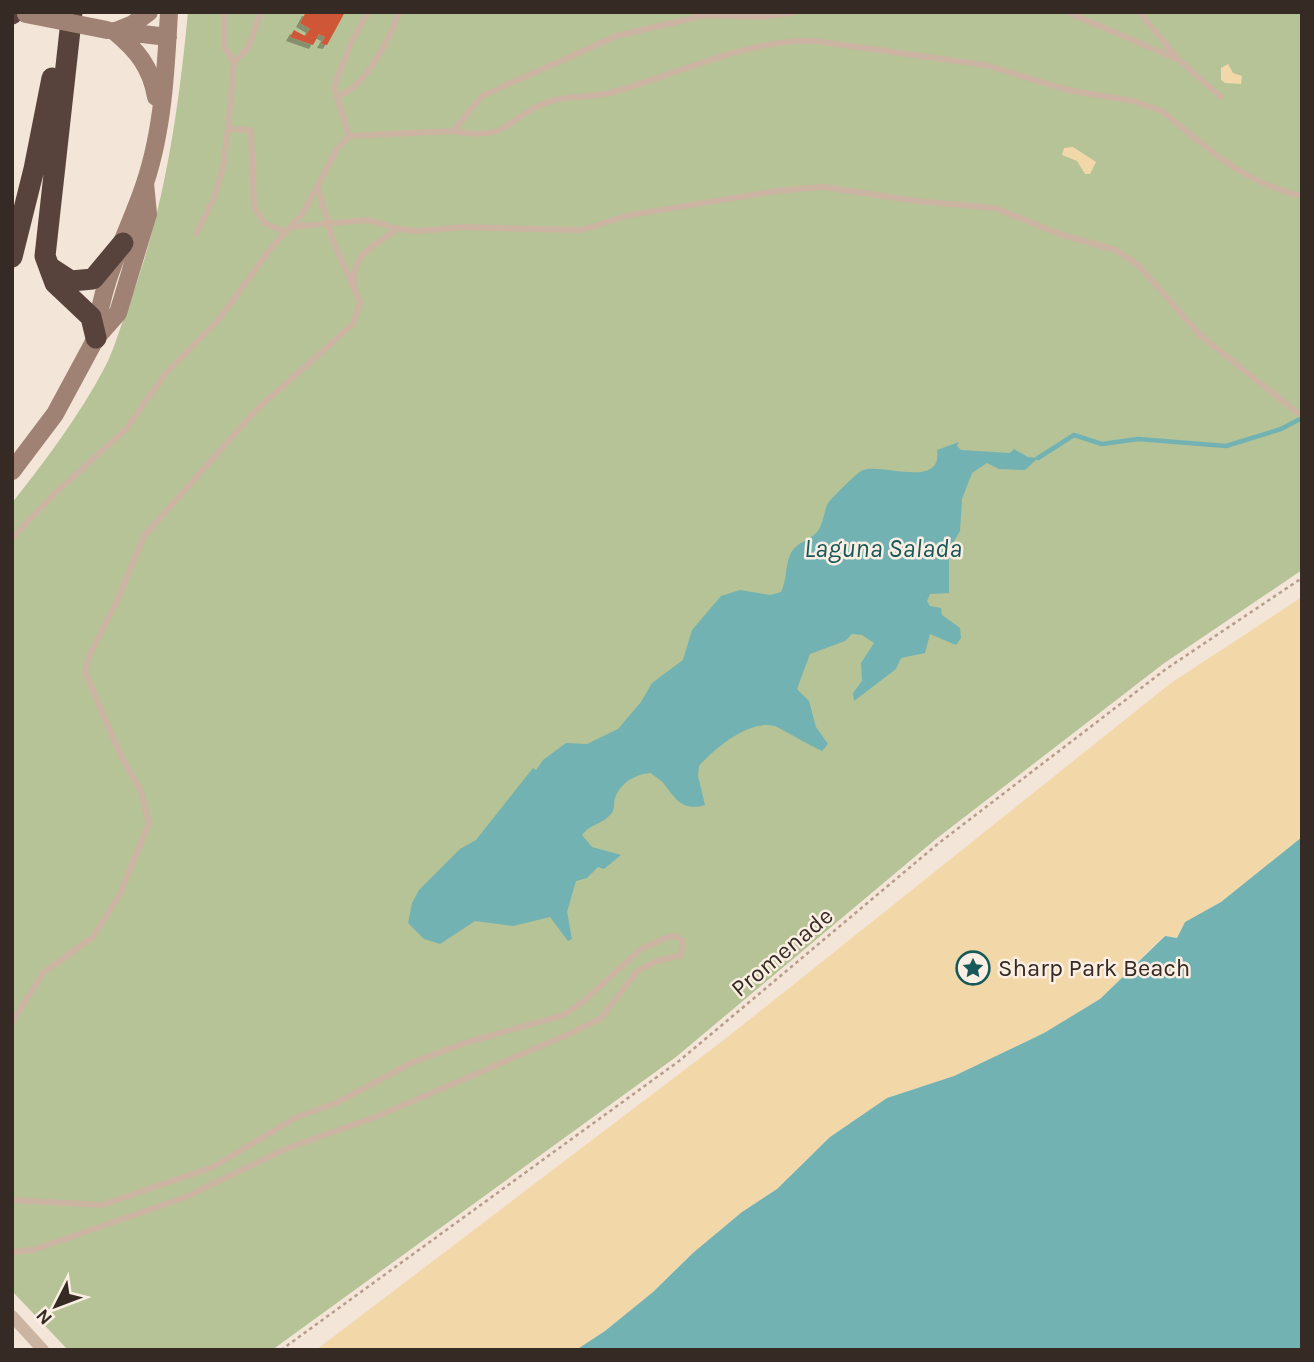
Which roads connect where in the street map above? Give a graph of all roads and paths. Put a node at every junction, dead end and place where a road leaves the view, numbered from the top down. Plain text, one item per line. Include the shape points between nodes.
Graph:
1 (64, 12) edge
2 (72, 12) edge
3 (149, 12) edge
4 (169, 12) edge
5 (225, 12) edge
6 (261, 12) edge
7 (368, 12) edge
8 (399, 12) edge
9 (796, 12) edge
10 (1067, 12) edge
11 (1139, 12) edge
12 (14, 13) edge
13 (111, 31) junction
14 (168, 37) junction
15 (1179, 60) junction
16 (234, 62) junction
17 (336, 96) junction
18 (1221, 97) dead end
19 (159, 114) junction
20 (228, 129) junction
21 (453, 131) junction
22 (349, 136) junction
23 (145, 183) junction
24 (317, 186) junction
25 (1302, 196) edge
26 (326, 223) junction
27 (288, 229) junction
28 (397, 229) junction
29 (196, 234) dead end
30 (123, 243) junction
31 (12, 257) edge
32 (49, 267) junction
33 (356, 290) junction
34 (96, 338) junction
35 (1299, 414) dead end
36 (12, 471) edge
37 (12, 538) edge
38 (1302, 578) edge
39 (12, 1022) edge
40 (12, 1200) edge
41 (12, 1252) edge
42 (12, 1316) edge
43 (43, 1350) edge
44 (281, 1350) edge

1 - 31 highway
2 - 32 highway via 46,237
3 - 13 street via 133,24
4 - 14 street
5 - 16 lane via 225,48
6 - 16 lane via 248,48
7 - 17 lane via 338,72
8 - 17 lane via 365,76 350,92
9 - 21 lane via 762,17 706,15 616,36 482,96
10 - 15 lane
11 - 15 lane
12 - 13 street, bridge
13 - 14 street
13 - 19 street via 137,50 150,73
14 - 19 street
15 - 18 lane
16 - 20 lane
17 - 22 lane
19 - 23 street
20 - 27 lane via 251,130 254,207 264,223
20 - 29 lane via 213,200
21 - 22 lane
21 - 25 lane via 485,135 502,131 551,101 612,93 793,40 815,41 964,61 1068,90 1149,106 1162,111 1231,169
22 - 24 lane
23 - 30 street
23 - 34 street via 148,214 140,249 118,313
24 - 26 lane
24 - 27 lane
26 - 27 lane
26 - 28 lane via 369,220
26 - 33 lane
27 - 37 lane via 220,318 164,374 125,429
28 - 33 lane via 355,263
28 - 35 lane via 581,230 630,215 823,187 1008,210 1048,230 1116,250 1139,266 1201,336
30 - 32 highway via 93,279 71,281
30 - 34 street via 99,306
32 - 34 highway via 55,283 91,317
33 - 39 lane via 360,312 353,324 256,410 144,536 85,672 141,791 149,823 120,894 93,937 43,973
34 - 36 street via 55,414
38 - 44 path, Promenade via 1166,669 939,844 679,1061
40 - 41 lane via 102,1205 214,1167 295,1118 335,1103 413,1062 564,1015 649,944 676,936 683,941 681,955 644,966 601,1018 571,1033 378,1116 285,1149 186,1197 33,1250
42 - 43 street

